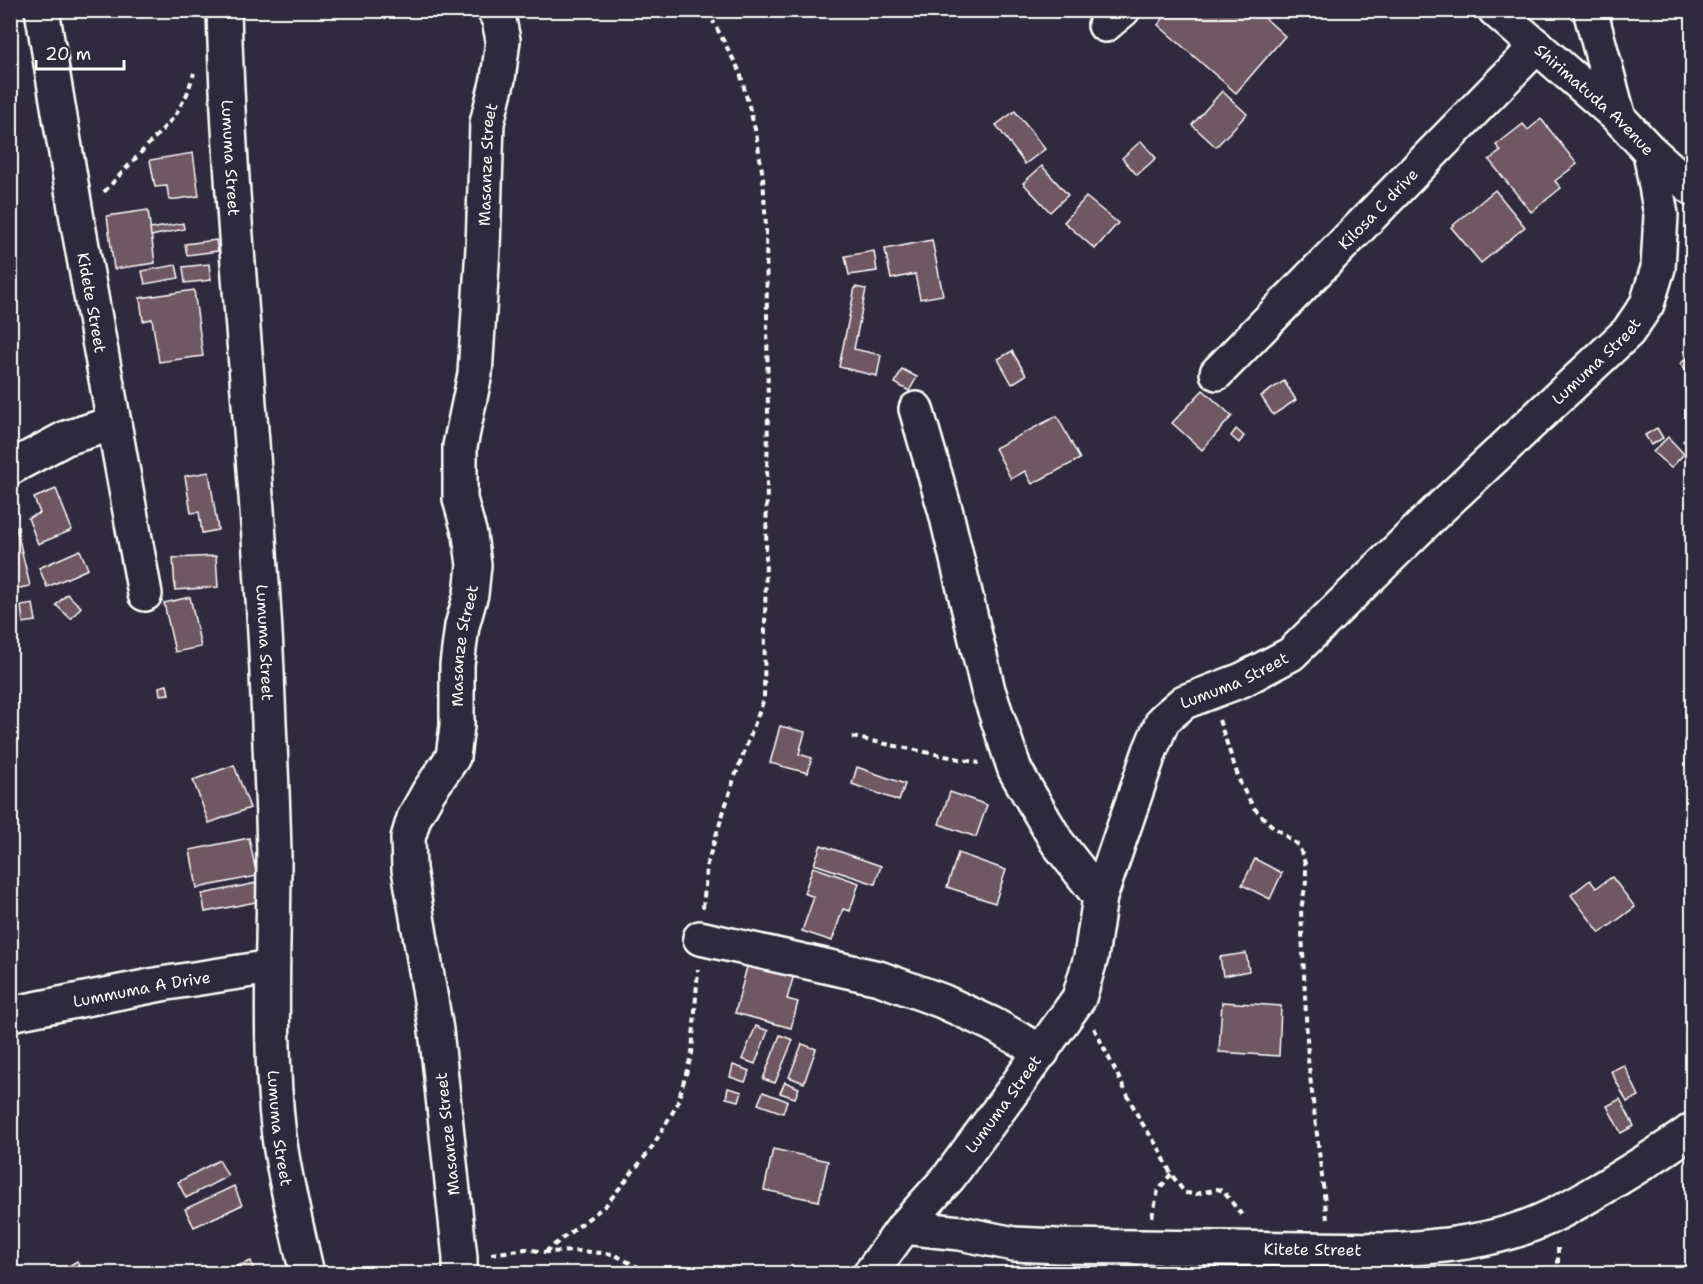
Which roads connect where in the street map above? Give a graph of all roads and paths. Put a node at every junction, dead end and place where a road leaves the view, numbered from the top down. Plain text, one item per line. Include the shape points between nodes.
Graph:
1 (42, 10) edge
2 (224, 10) edge
3 (494, 10) edge
4 (1494, 10) edge
5 (1590, 10) edge
6 (713, 21) dead end
7 (1537, 46) junction
8 (195, 70) dead end
9 (1619, 118) junction
10 (1650, 151) junction
11 (1692, 188) edge
12 (77, 219) junction
13 (1217, 373) dead end
14 (916, 409) dead end
15 (114, 423) junction
16 (10, 468) edge
17 (145, 594) dead end
18 (1210, 692) junction
19 (852, 737) dead end
20 (1015, 770) junction
21 (1100, 897) junction
22 (700, 938) junction
23 (272, 967) junction
24 (1079, 998) junction
25 (10, 1014) edge
26 (1042, 1052) junction
27 (1692, 1130) edge
28 (1171, 1174) junction
29 (904, 1227) junction
30 (1266, 1248) junction
31 (1331, 1249) junction
32 (545, 1252) junction
33 (1159, 1256) edge
34 (460, 1266) edge
35 (307, 1274) edge
36 (651, 1274) edge
37 (870, 1274) edge

1 - 12 street, Kidete Street
2 - 23 street, Lumuma Street via 238,263 262,570 274,855
3 - 34 street, Masanze Street via 503,40 487,123 475,374 460,446 460,499 474,565 471,594 457,665 453,757 414,818 408,838 409,870 436,1030
4 - 7 street, Shirimatuda Avenue
5 - 9 street
6 - 22 path via 740,72 763,177 768,389 764,699 707,864
7 - 9 street, Shirimatuda Avenue
7 - 13 street, Kilosa C drive
8 - 12 path via 175,116
9 - 10 street, Shirimatuda Avenue
10 - 11 street, Shirimatuda Avenue
10 - 18 street, Lumuma Street via 1661,215 1658,268 1647,304 1628,332 1291,654
12 - 15 street, Kidete Street
14 - 20 street via 946,513 988,690
15 - 16 street via 66,438
15 - 17 street, Kidete Street
18 - 21 street, Lumuma Street via 1184,702 1162,720
18 - 31 path via 1241,785 1254,808 1299,846 1306,866 1301,910 1308,1059
19 - 20 path
20 - 21 street via 1057,842
21 - 24 street, Lumuma Street via 1091,957
22 - 26 street via 879,978 952,1005
22 - 32 path via 692,1053 677,1105 651,1149 606,1205
23 - 25 street, Lummuma A Drive
23 - 35 street, Lumuma Street via 279,1136
24 - 26 street, Lumuma Street
24 - 28 path
26 - 29 street, Lumuma Street via 949,1177
27 - 31 street, Kitete Street via 1558,1214 1515,1231 1439,1247
28 - 30 path via 1185,1193 1218,1189 1224,1192
28 - 33 path via 1158,1191
29 - 33 street, Kitete Street via 1014,1244
29 - 37 street, Lumuma Street
30 - 31 street, Kitete Street
30 - 33 street, Kitete Street
32 - 34 path via 526,1249
32 - 36 path via 613,1254

